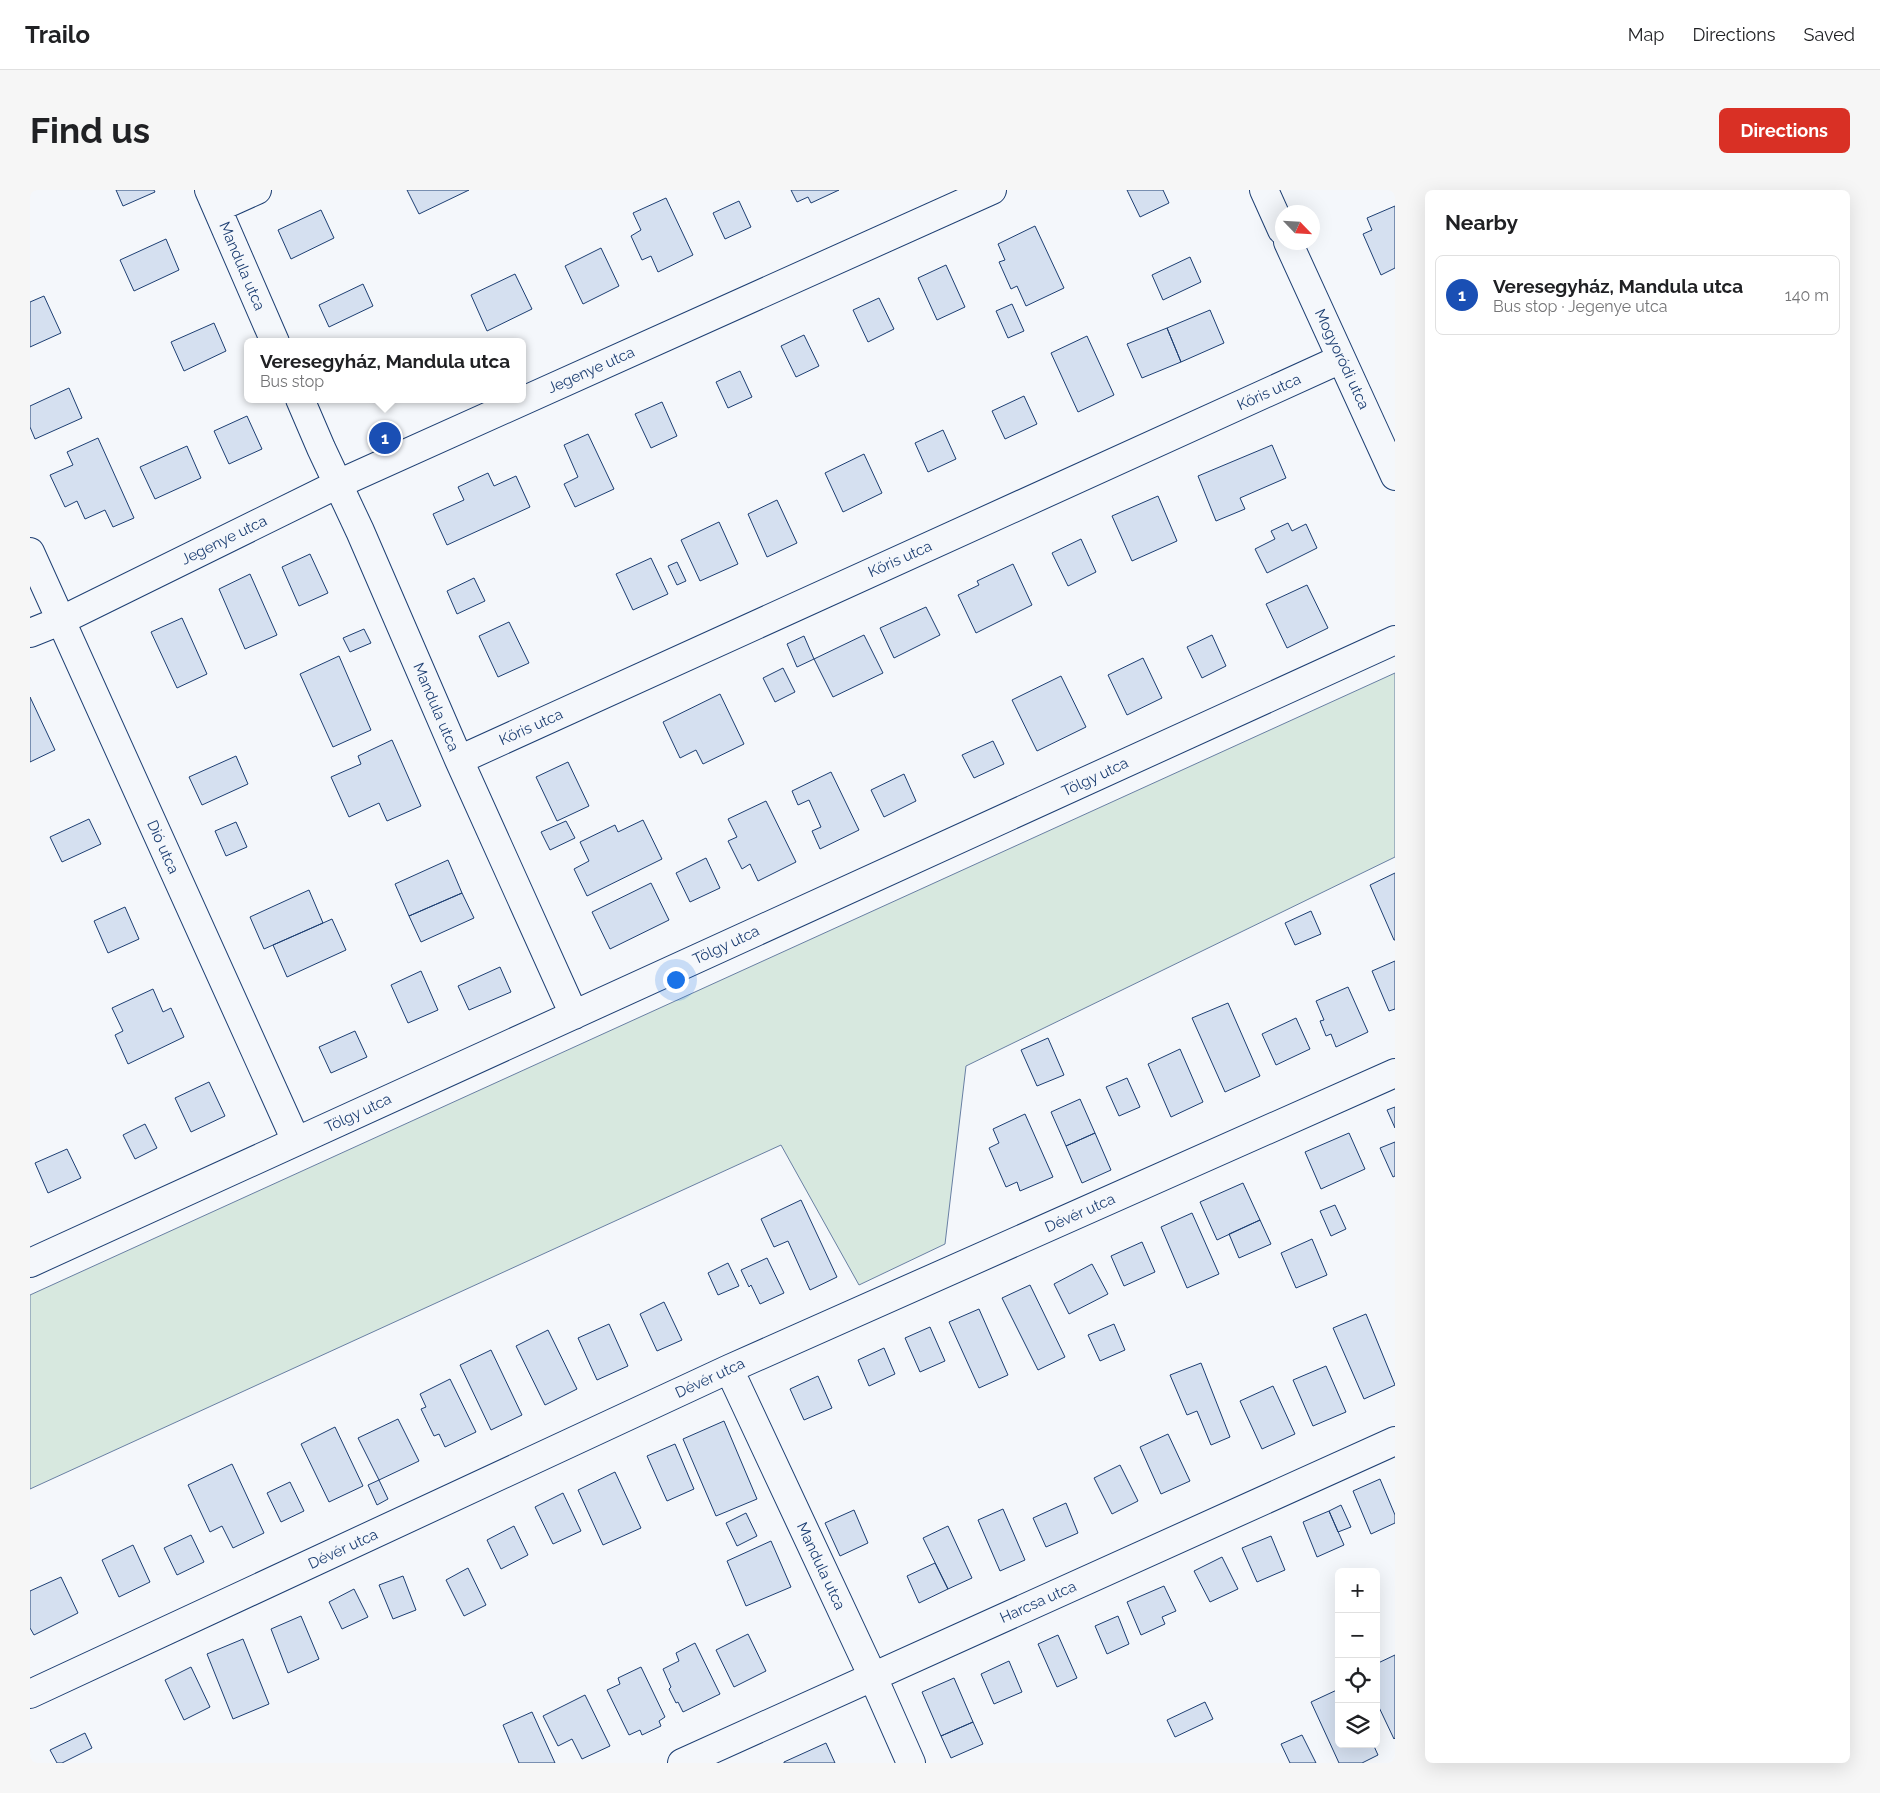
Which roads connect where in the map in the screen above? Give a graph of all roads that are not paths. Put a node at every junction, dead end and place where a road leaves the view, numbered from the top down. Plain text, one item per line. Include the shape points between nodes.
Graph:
1 (257, 190) edge
2 (992, 190) edge
3 (1264, 190) edge
4 (213, 199) edge
5 (1275, 214) edge
6 (1292, 250) edge
7 (273, 338) edge
8 (1342, 359) junction
9 (526, 399) edge
10 (302, 403) edge
11 (518, 403) edge
12 (1395, 476) edge
13 (338, 484) junction
14 (30, 552) edge
15 (60, 621) junction
16 (30, 633) edge
17 (1395, 640) edge
18 (459, 760) junction
19 (574, 1015) junction
20 (1395, 1073) edge
21 (296, 1141) junction
22 (30, 1263) edge
23 (729, 1369) junction
24 (1395, 1441) edge
25 (872, 1677) junction
26 (30, 1694) edge
27 (682, 1763) edge
28 (911, 1763) edge

1 - 4 street
2 - 9 street, Jegenye utca
3 - 5 street
4 - 7 street, Mandula utca
6 - 8 street, Mogyoródi utca
8 - 12 street, Mogyoródi utca
8 - 18 street, Kőris utca
10 - 13 street, Mandula utca
11 - 13 street, Jegenye utca
13 - 15 street, Jegenye utca
13 - 18 street, Mandula utca
14 - 15 street, Dió utca
15 - 16 street, Jegenye utca
15 - 21 street, Dió utca
17 - 19 street, Tölgy utca
18 - 19 street, Mandula utca
19 - 21 street, Tölgy utca
20 - 23 street, Dévér utca
21 - 22 street, Tölgy utca
23 - 25 street, Mandula utca
23 - 26 street, Dévér utca
24 - 25 street, Harcsa utca
25 - 27 street, Harcsa utca
25 - 28 street, Mandula utca

